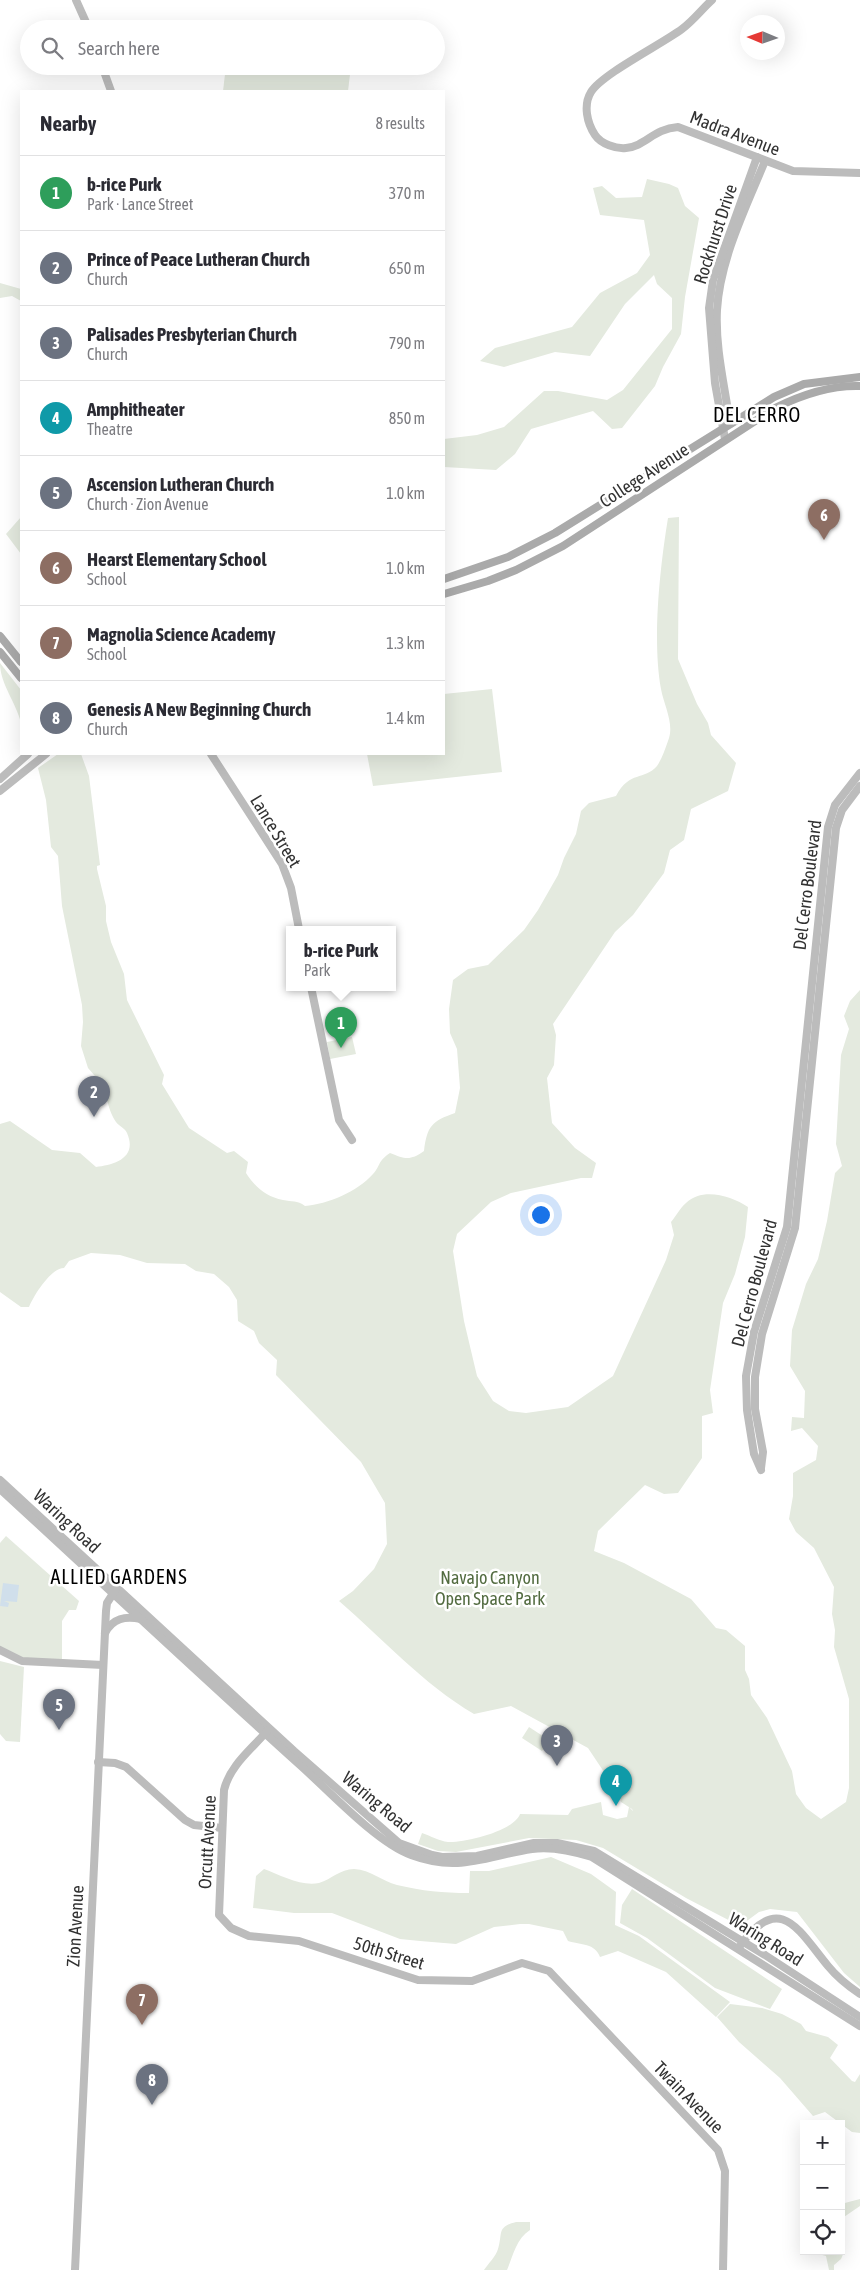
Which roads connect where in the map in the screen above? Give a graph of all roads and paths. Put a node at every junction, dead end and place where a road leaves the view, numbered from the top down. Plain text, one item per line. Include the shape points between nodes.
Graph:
1 (76, 0) edge
2 (712, 0) edge
3 (85, 20) edge
4 (105, 75) edge
5 (111, 90) edge
6 (757, 157) junction
7 (765, 161) junction
8 (860, 173) edge
9 (860, 377) edge
10 (860, 386) edge
11 (730, 424) junction
12 (722, 430) junction
13 (725, 440) junction
14 (445, 579) edge
15 (445, 594) edge
16 (0, 636) edge
17 (0, 652) edge
18 (20, 661) edge
19 (20, 677) edge
20 (27, 755) edge
21 (45, 755) edge
22 (212, 755) edge
23 (860, 773) edge
24 (0, 779) edge
25 (860, 786) edge
26 (0, 791) edge
27 (298, 926) edge
28 (312, 991) edge
29 (352, 1140) dead end
30 (0, 1480) edge
31 (0, 1489) edge
32 (115, 1590) junction
33 (141, 1619) junction
34 (104, 1635) junction
35 (0, 1650) edge
36 (103, 1665) junction
37 (268, 1730) junction
38 (98, 1762) junction
39 (222, 1828) junction
40 (219, 1915) joint
41 (743, 1942) junction
42 (738, 1950) junction
43 (554, 1976) joint
44 (860, 1994) edge
45 (860, 2017) edge
46 (860, 2026) edge
47 (74, 2270) edge
48 (722, 2270) edge

1 - 3 street
2 - 6 street, Madra Avenue via 683,28 597,84 588,100 587,115 596,137 608,145 625,148 637,145 660,130 678,127
4 - 5 street
6 - 7 street, Madra Avenue
6 - 12 street, Rockhurst Drive via 713,280 709,308
7 - 8 street, Madra Avenue via 804,173
7 - 11 street, Rockhurst Drive via 730,250 717,310
9 - 11 main road, College Avenue via 804,384 774,397
10 - 13 main road, College Avenue via 805,394 775,408
11 - 12 main road, College Avenue
12 - 13 street, Rockhurst Drive
12 - 14 main road, College Avenue via 532,546 486,566
13 - 15 main road, College Avenue via 563,546 516,570
16 - 18 main road
17 - 19 main road
20 - 24 street
21 - 26 street
22 - 27 street, Lance Street via 282,864
23 - 25 street, Del Cerro Boulevard via 835,805 828,827 787,1227 750,1350 746,1376 754,1454 761,1470 763,1452 755,1409 758,1351 795,1228 836,828 842,810
28 - 29 street via 339,1120
30 - 32 street, Waring Road
31 - 32 street, Waring Road
32 - 33 street, Waring Road
32 - 34 street, Zion Avenue via 107,1603
32 - 37 street, Waring Road
33 - 34 street via 116,1620
33 - 37 street, Waring Road
34 - 36 street, Zion Avenue
35 - 36 street via 22,1661
36 - 38 street, Zion Avenue
37 - 39 street, Orcutt Avenue via 229,1777 224,1790
37 - 41 street, Waring Road via 399,1843 432,1855 467,1858 534,1843 579,1846 608,1858
37 - 42 street, Waring Road via 396,1848 430,1861 466,1863 533,1849 577,1852 605,1863
38 - 39 street via 126,1767 194,1825
38 - 47 street, Zion Avenue
39 - 40 street, Orcutt Avenue
40 - 43 street, 50th Street via 231,1928 249,1936 299,1941 418,1980 469,1981 522,1963 536,1965
41 - 42 street
41 - 44 street via 756,1926 765,1921 779,1919 790,1922 800,1929 838,1977
41 - 45 street, Waring Road
42 - 46 street, Waring Road
43 - 48 street, Twain Avenue via 718,2150 725,2172

